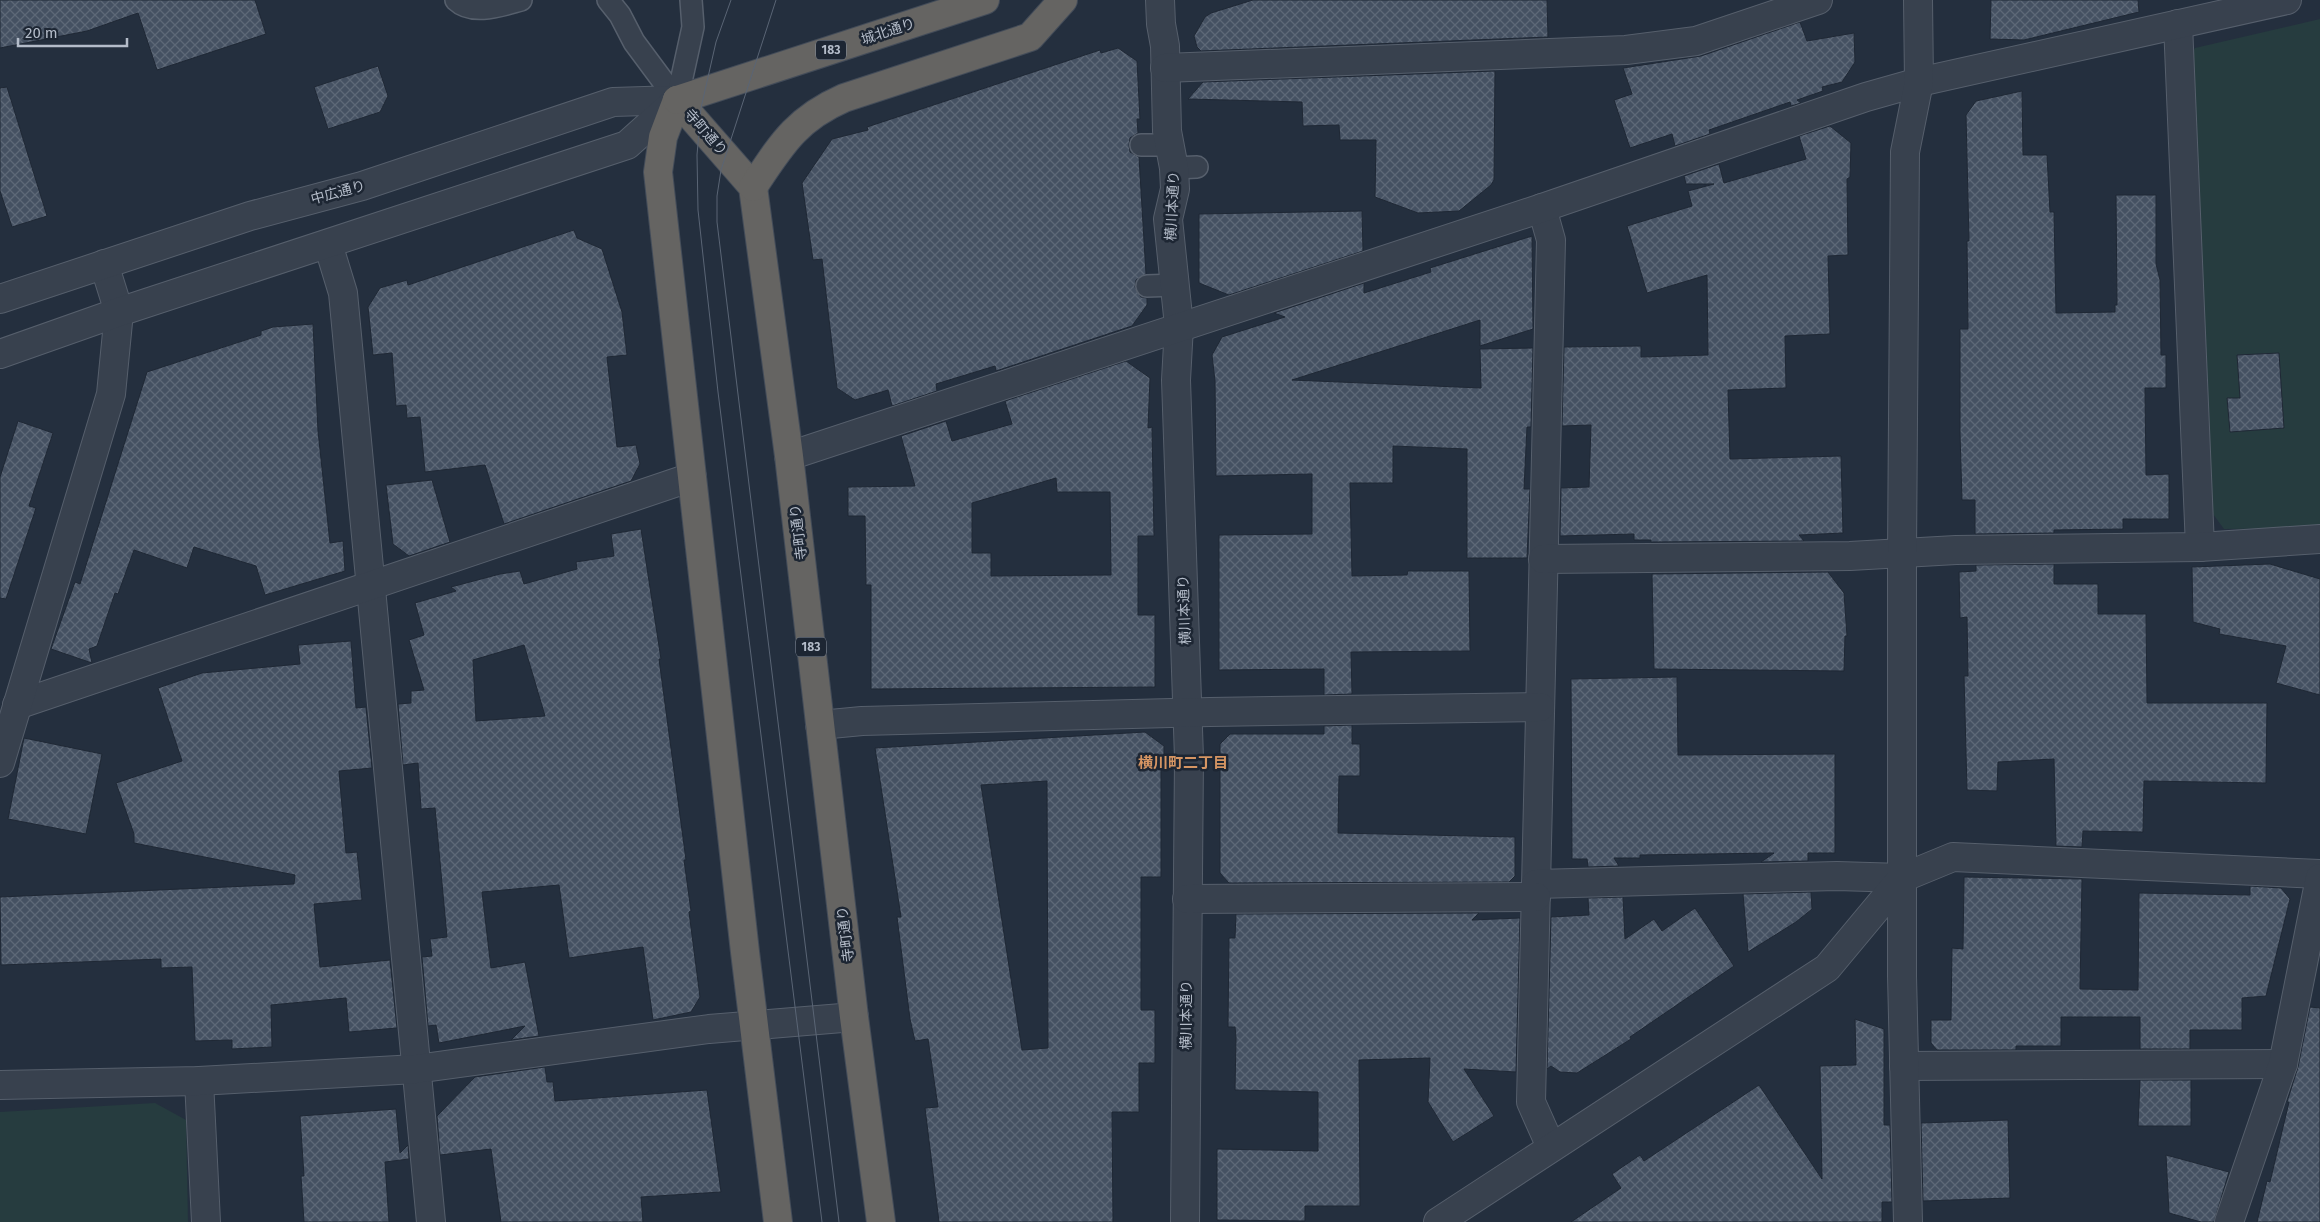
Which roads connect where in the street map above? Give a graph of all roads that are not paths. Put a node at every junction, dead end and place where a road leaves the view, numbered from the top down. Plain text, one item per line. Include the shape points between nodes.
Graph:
1 (456, 0) edge
2 (522, 0) edge
3 (608, 0) edge
4 (692, 0) edge
5 (986, 0) edge
6 (1063, 0) edge
7 (1160, 0) edge
8 (1818, 0) edge
9 (1918, 0) edge
10 (2287, 0) edge
11 (2178, 24) junction
12 (1165, 68) junction
13 (1919, 82) junction
14 (677, 100) junction
15 (1141, 145) dead end
16 (1180, 160) junction
17 (753, 187) junction
18 (1542, 208) junction
19 (328, 244) junction
20 (104, 264) junction
21 (1176, 285) junction
22 (1147, 286) dead end
23 (0, 298) edge
24 (119, 312) junction
25 (1179, 326) junction
26 (0, 354) edge
27 (788, 456) junction
28 (692, 476) junction
29 (2320, 539) edge
30 (2200, 548) junction
31 (1902, 553) junction
32 (1543, 559) junction
33 (370, 587) junction
34 (17, 705) junction
35 (1540, 707) junction
36 (1188, 713) junction
37 (820, 725) junction
38 (0, 763) edge
39 (2320, 874) edge
40 (1902, 878) junction
41 (2320, 878) edge
42 (1536, 890) junction
43 (1187, 899) junction
44 (854, 1017) junction
45 (753, 1024) junction
46 (2283, 1064) junction
47 (1904, 1066) junction
48 (416, 1068) junction
49 (199, 1081) junction
50 (0, 1085) edge
51 (1551, 1147) junction
52 (206, 1222) edge
53 (431, 1222) edge
54 (778, 1222) edge
55 (881, 1222) edge
56 (1185, 1222) edge
57 (1438, 1222) edge
58 (1908, 1222) edge
59 (2229, 1222) edge

1 - 2 lane via 461,5 489,9
3 - 14 lane
4 - 14 lane via 693,27
5 - 14 highway, 城北通り / 183
6 - 17 highway via 1030,37 844,98 819,110 788,136
7 - 12 street, 横川本通り
8 - 12 street via 1696,42 1626,50
9 - 13 street
10 - 11 street
11 - 13 street
11 - 30 street
12 - 16 street, 横川本通り via 1167,131
13 - 18 street via 1866,97
13 - 31 street via 1905,152
14 - 17 highway, 寺町通り
14 - 19 street via 627,145
14 - 20 street, 中広通り via 612,102 362,186 250,216
14 - 28 highway, 寺町通り via 664,137 658,172
15 - 16 lane
16 - 21 street, 横川本通り via 1168,219
17 - 27 highway, 寺町通り / 183
18 - 25 street
18 - 32 street via 1551,240
19 - 24 street
19 - 33 street via 344,293
20 - 23 street, 中広通り
20 - 24 street
21 - 22 lane
21 - 25 street, 横川本通り
24 - 26 street
24 - 34 street via 111,394
25 - 27 street
25 - 36 street, 横川本通り via 1176,380
27 - 37 highway, 寺町通り / 183
28 - 33 street
28 - 45 highway, 寺町通り
29 - 30 street
30 - 31 street
31 - 32 street
31 - 40 street
32 - 35 street
33 - 34 street
33 - 48 street
34 - 38 street
35 - 36 street
35 - 42 street
36 - 37 street via 862,721
36 - 43 street, 横川本通り
37 - 44 highway, 寺町通り / 183
39 - 40 street via 1953,857
40 - 42 street via 1837,876
40 - 47 street
40 - 51 street via 1827,968
41 - 46 street
42 - 43 street
42 - 51 street via 1531,1102
43 - 56 street, 横川本通り
44 - 45 street
44 - 55 highway, 寺町通り / 183
45 - 48 street
45 - 54 highway, 寺町通り
46 - 47 street
46 - 59 street
47 - 58 street
48 - 49 street
48 - 53 street
49 - 50 street
49 - 52 street
51 - 57 street

